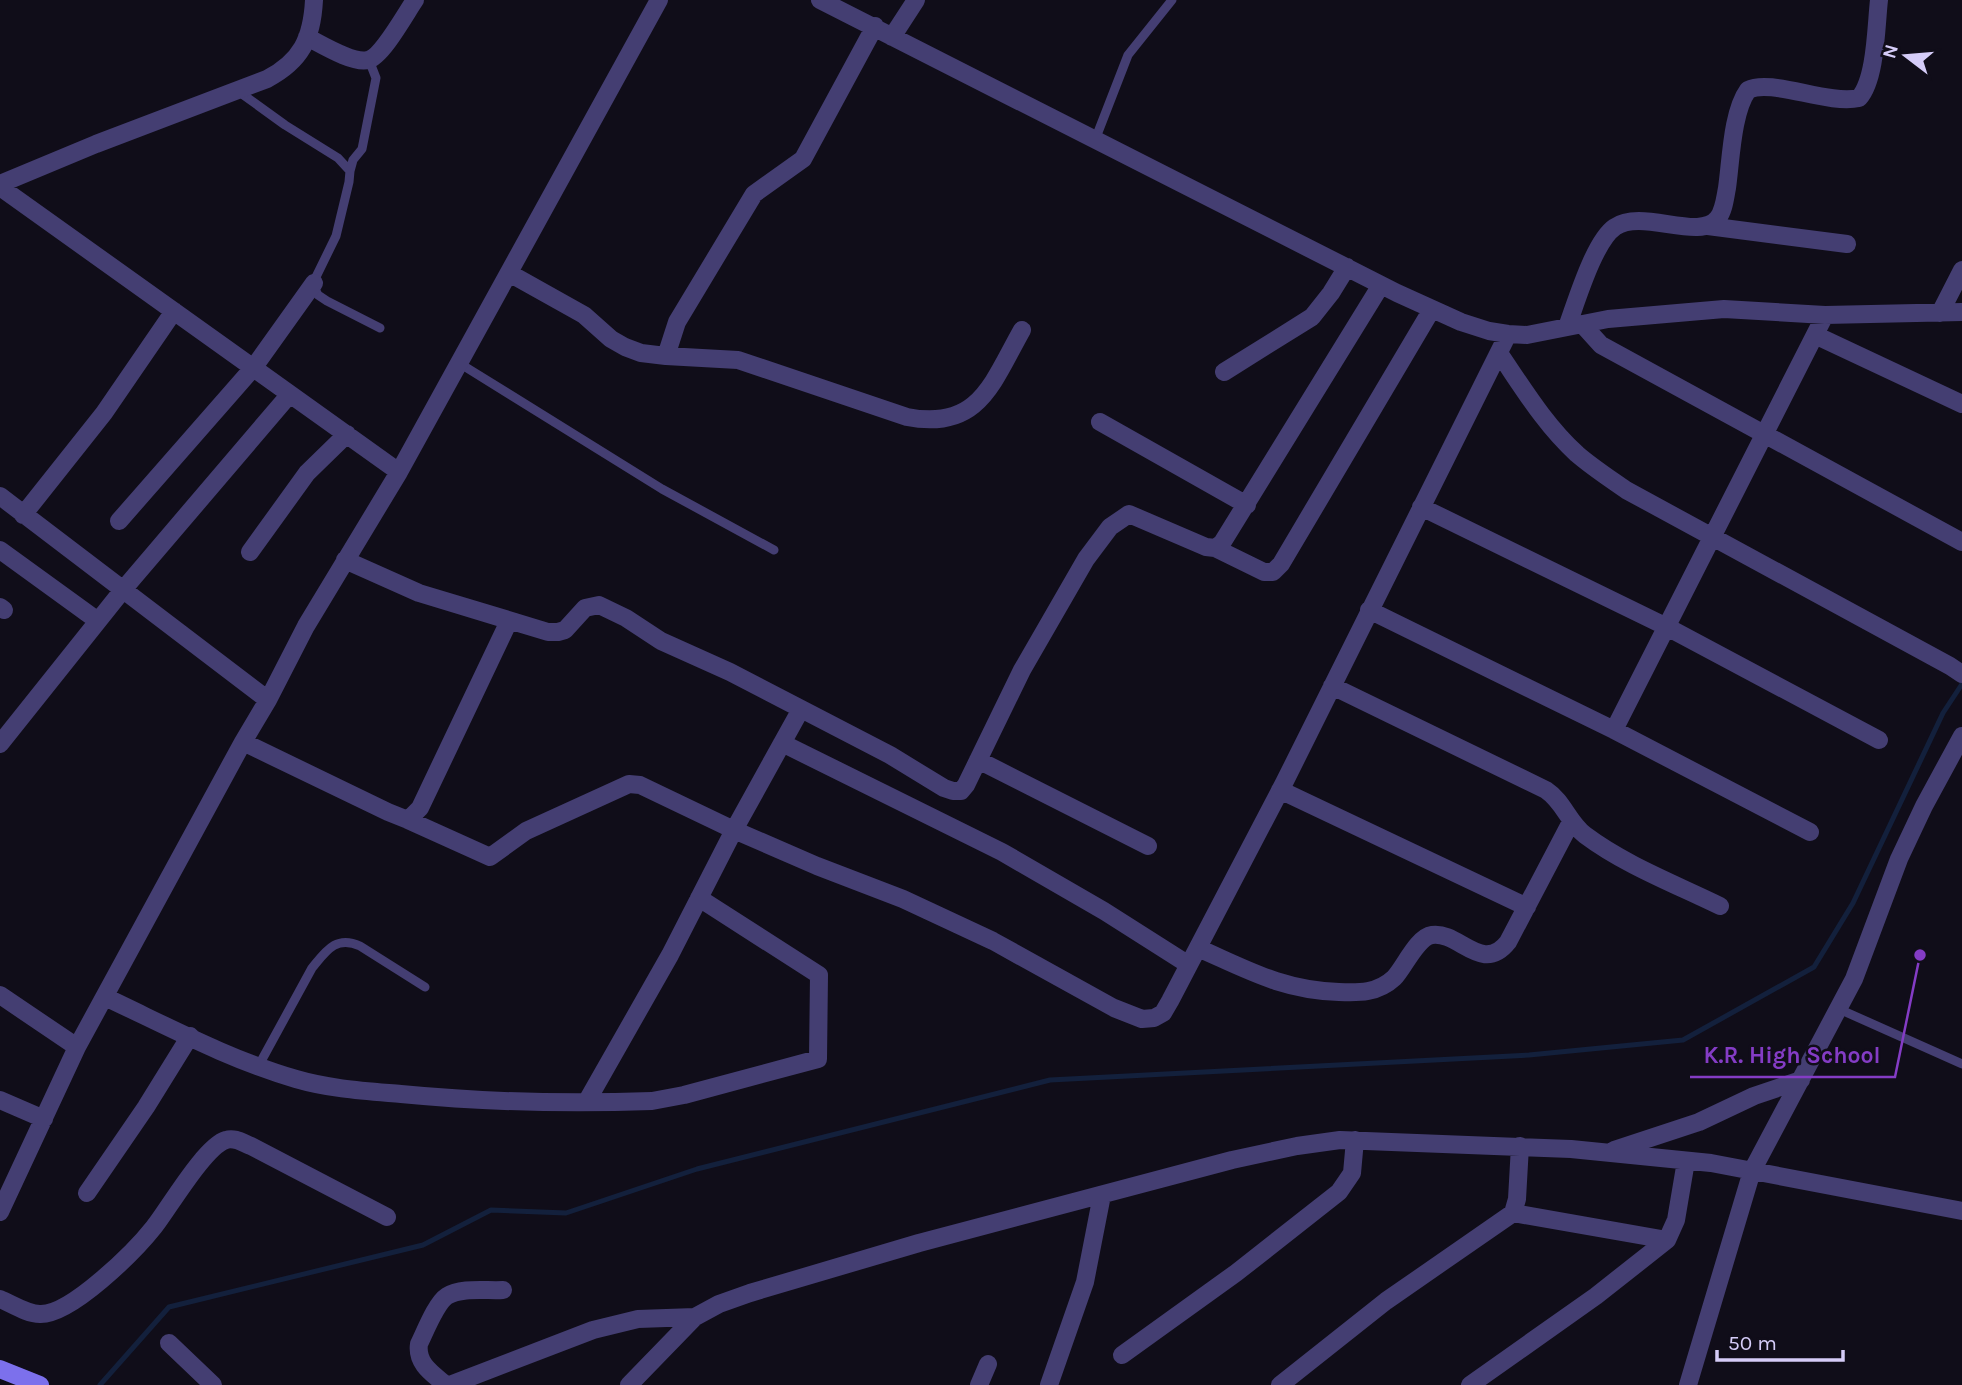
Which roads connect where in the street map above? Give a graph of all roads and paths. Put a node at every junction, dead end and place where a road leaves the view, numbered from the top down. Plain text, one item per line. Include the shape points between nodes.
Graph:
1 (314, 0) edge
2 (415, 0) edge
3 (659, 0) edge
4 (820, 0) edge
5 (916, 0) edge
6 (1172, 0) edge
7 (1879, 0) edge
8 (875, 26) junction
9 (307, 37) junction
10 (892, 37) junction
11 (369, 60) junction
12 (238, 91) junction
13 (1095, 140) junction
14 (350, 171) junction
15 (0, 186) edge
16 (1708, 226) junction
17 (1847, 244) dead end
18 (1347, 267) junction
19 (1962, 270) edge
20 (509, 273) junction
21 (314, 283) junction
22 (1381, 285) junction
23 (1432, 309) junction
24 (174, 311) junction
25 (1962, 312) edge
26 (1940, 313) junction
27 (1825, 315) junction
28 (1575, 326) junction
29 (380, 328) dead end
30 (1022, 330) dead end
31 (1508, 334) junction
32 (1815, 335) junction
33 (1499, 353) junction
34 (666, 356) junction
35 (459, 363) junction
36 (254, 367) junction
37 (1224, 372) dead end
38 (290, 394) junction
39 (1962, 404) edge
40 (1100, 422) dead end
41 (346, 434) junction
42 (1765, 435) junction
43 (399, 472) junction
44 (0, 496) edge
45 (1247, 505) junction
46 (1421, 508) junction
47 (23, 515) junction
48 (119, 521) dead end
49 (1713, 537) junction
50 (1962, 542) edge
51 (1215, 548) junction
52 (0, 550) edge
53 (774, 550) dead end
54 (250, 552) dead end
55 (345, 560) junction
56 (122, 591) junction
57 (1369, 610) junction
58 (98, 621) junction
59 (509, 621) junction
60 (1667, 627) junction
61 (1956, 670) edge
62 (1332, 686) junction
63 (268, 700) junction
64 (801, 709) junction
65 (1614, 730) junction
66 (1962, 736) edge
67 (1879, 740) dead end
68 (243, 742) junction
69 (782, 743) junction
70 (0, 744) edge
71 (978, 760) junction
72 (1280, 790) junction
73 (408, 820) junction
74 (1571, 822) junction
75 (734, 830) junction
76 (1810, 832) dead end
77 (1148, 846) dead end
78 (699, 898) junction
79 (1720, 906) dead end
80 (1527, 907) junction
81 (1198, 948) junction
82 (1189, 965) junction
83 (425, 987) dead end
84 (0, 995) edge
85 (105, 997) junction
86 (1839, 1009) junction
87 (190, 1036) junction
88 (77, 1047) junction
89 (1962, 1064) edge
90 (259, 1065) junction
91 (1801, 1080) junction
92 (0, 1100) edge
93 (587, 1101) junction
94 (44, 1119) junction
95 (1355, 1140) junction
96 (1520, 1146) junction
97 (1607, 1153) junction
98 (1686, 1161) junction
99 (1752, 1171) junction
100 (87, 1193) dead end
101 (1102, 1195) junction
102 (1962, 1211) edge
103 (0, 1212) edge
104 (1513, 1213) junction
105 (387, 1217) dead end
106 (1667, 1240) junction
107 (503, 1290) dead end
108 (0, 1299) edge
109 (695, 1317) junction
110 (169, 1343) dead end
111 (1122, 1356) dead end
112 (988, 1364) dead end
113 (0, 1369) edge
114 (640, 1382) edge
115 (40, 1385) edge
116 (213, 1385) edge
117 (448, 1385) edge
118 (979, 1385) edge
119 (1049, 1385) edge
120 (1280, 1385) edge
121 (1470, 1385) edge
122 (1688, 1385) edge

1 - 9 street
2 - 11 street
3 - 20 street
4 - 8 street
5 - 10 street
6 - 13 lane via 1128,55
7 - 16 street via 1869,77 1858,98 1836,100 1763,86 1742,97 1722,210
8 - 10 street
8 - 34 street via 803,159 754,194 677,322
9 - 11 street via 350,57
9 - 12 street via 286,69
10 - 13 street
11 - 14 lane via 376,78 362,149
12 - 14 lane via 338,158
12 - 15 street
13 - 18 street
14 - 21 lane via 336,236
15 - 24 street
16 - 17 street
16 - 28 street via 1641,221 1615,227 1588,271
18 - 22 street
18 - 37 street via 1312,317
19 - 26 street
20 - 34 street via 584,315 625,347
20 - 35 street
21 - 29 lane via 318,295
21 - 36 street
22 - 23 street
22 - 45 street
23 - 31 street
23 - 51 street via 1282,564 1273,572 1264,572
24 - 36 street
24 - 47 street via 104,413
25 - 26 street
26 - 27 street
27 - 28 street via 1724,309 1608,318
27 - 32 street
28 - 31 street
28 - 42 street via 1601,345
30 - 34 street via 988,390 968,408 942,421 907,417 738,360
31 - 33 street
32 - 39 street
32 - 42 street
33 - 46 street
33 - 49 street via 1542,415 1578,455 1626,490
35 - 43 street
35 - 53 lane via 662,489
36 - 38 street
36 - 48 street
38 - 41 street
38 - 56 street
40 - 45 street
41 - 43 street
41 - 54 street via 307,473
42 - 49 street
42 - 50 street
43 - 55 street
44 - 47 street
45 - 51 street
46 - 57 street
46 - 60 street
47 - 56 street
49 - 60 street
49 - 61 street
51 - 71 street via 1129,514 1110,527 1086,559 1022,670
52 - 58 street
55 - 59 street via 419,593
55 - 63 street
56 - 58 street
56 - 63 street
57 - 62 street
57 - 65 street
58 - 70 street
59 - 64 street via 558,632 585,608 599,605 669,645
59 - 73 street via 420,808
60 - 65 street
60 - 67 street
62 - 72 street
62 - 74 street via 1546,790 1557,797
63 - 68 street
64 - 69 street
64 - 71 street via 953,791 966,785
65 - 76 street
66 - 86 street via 1899,859
68 - 73 street
68 - 85 street
69 - 75 street
69 - 82 street via 1002,852
71 - 77 street
72 - 80 street
72 - 81 street
73 - 75 street via 490,857 526,831 629,784
74 - 79 street via 1613,853
74 - 80 street
75 - 78 street
75 - 82 street via 937,914 1142,1019 1163,1013
78 - 93 street
78 - 93 street via 819,975 818,1059 652,1101
80 - 81 street via 1501,951 1478,953 1439,935 1428,935 1395,977 1373,991 1293,987
81 - 82 street
83 - 90 lane via 360,946 350,941 338,943 312,968
84 - 88 street
85 - 87 street
85 - 88 street
86 - 89 lane
86 - 91 street
87 - 90 street
87 - 100 street
88 - 94 street
90 - 93 street via 322,1085 358,1090 453,1099
91 - 97 street
91 - 99 street
92 - 94 street
94 - 103 street
95 - 96 street
95 - 101 street via 1271,1152
95 - 111 street via 1352,1173 1339,1192
96 - 97 street
96 - 104 street
97 - 98 street
98 - 99 street
98 - 106 street via 1676,1220
99 - 102 street
99 - 122 street
101 - 109 street via 750,1293
101 - 119 street via 1086,1282
104 - 106 street
104 - 120 street via 1386,1301
105 - 108 street via 251,1146 228,1139 213,1150 132,1251 71,1303 39,1314
106 - 121 street
107 - 117 street via 456,1292 441,1302 418,1352 425,1368
109 - 114 street
109 - 117 street via 638,1319 593,1330
110 - 116 street
112 - 118 street
113 - 115 street

